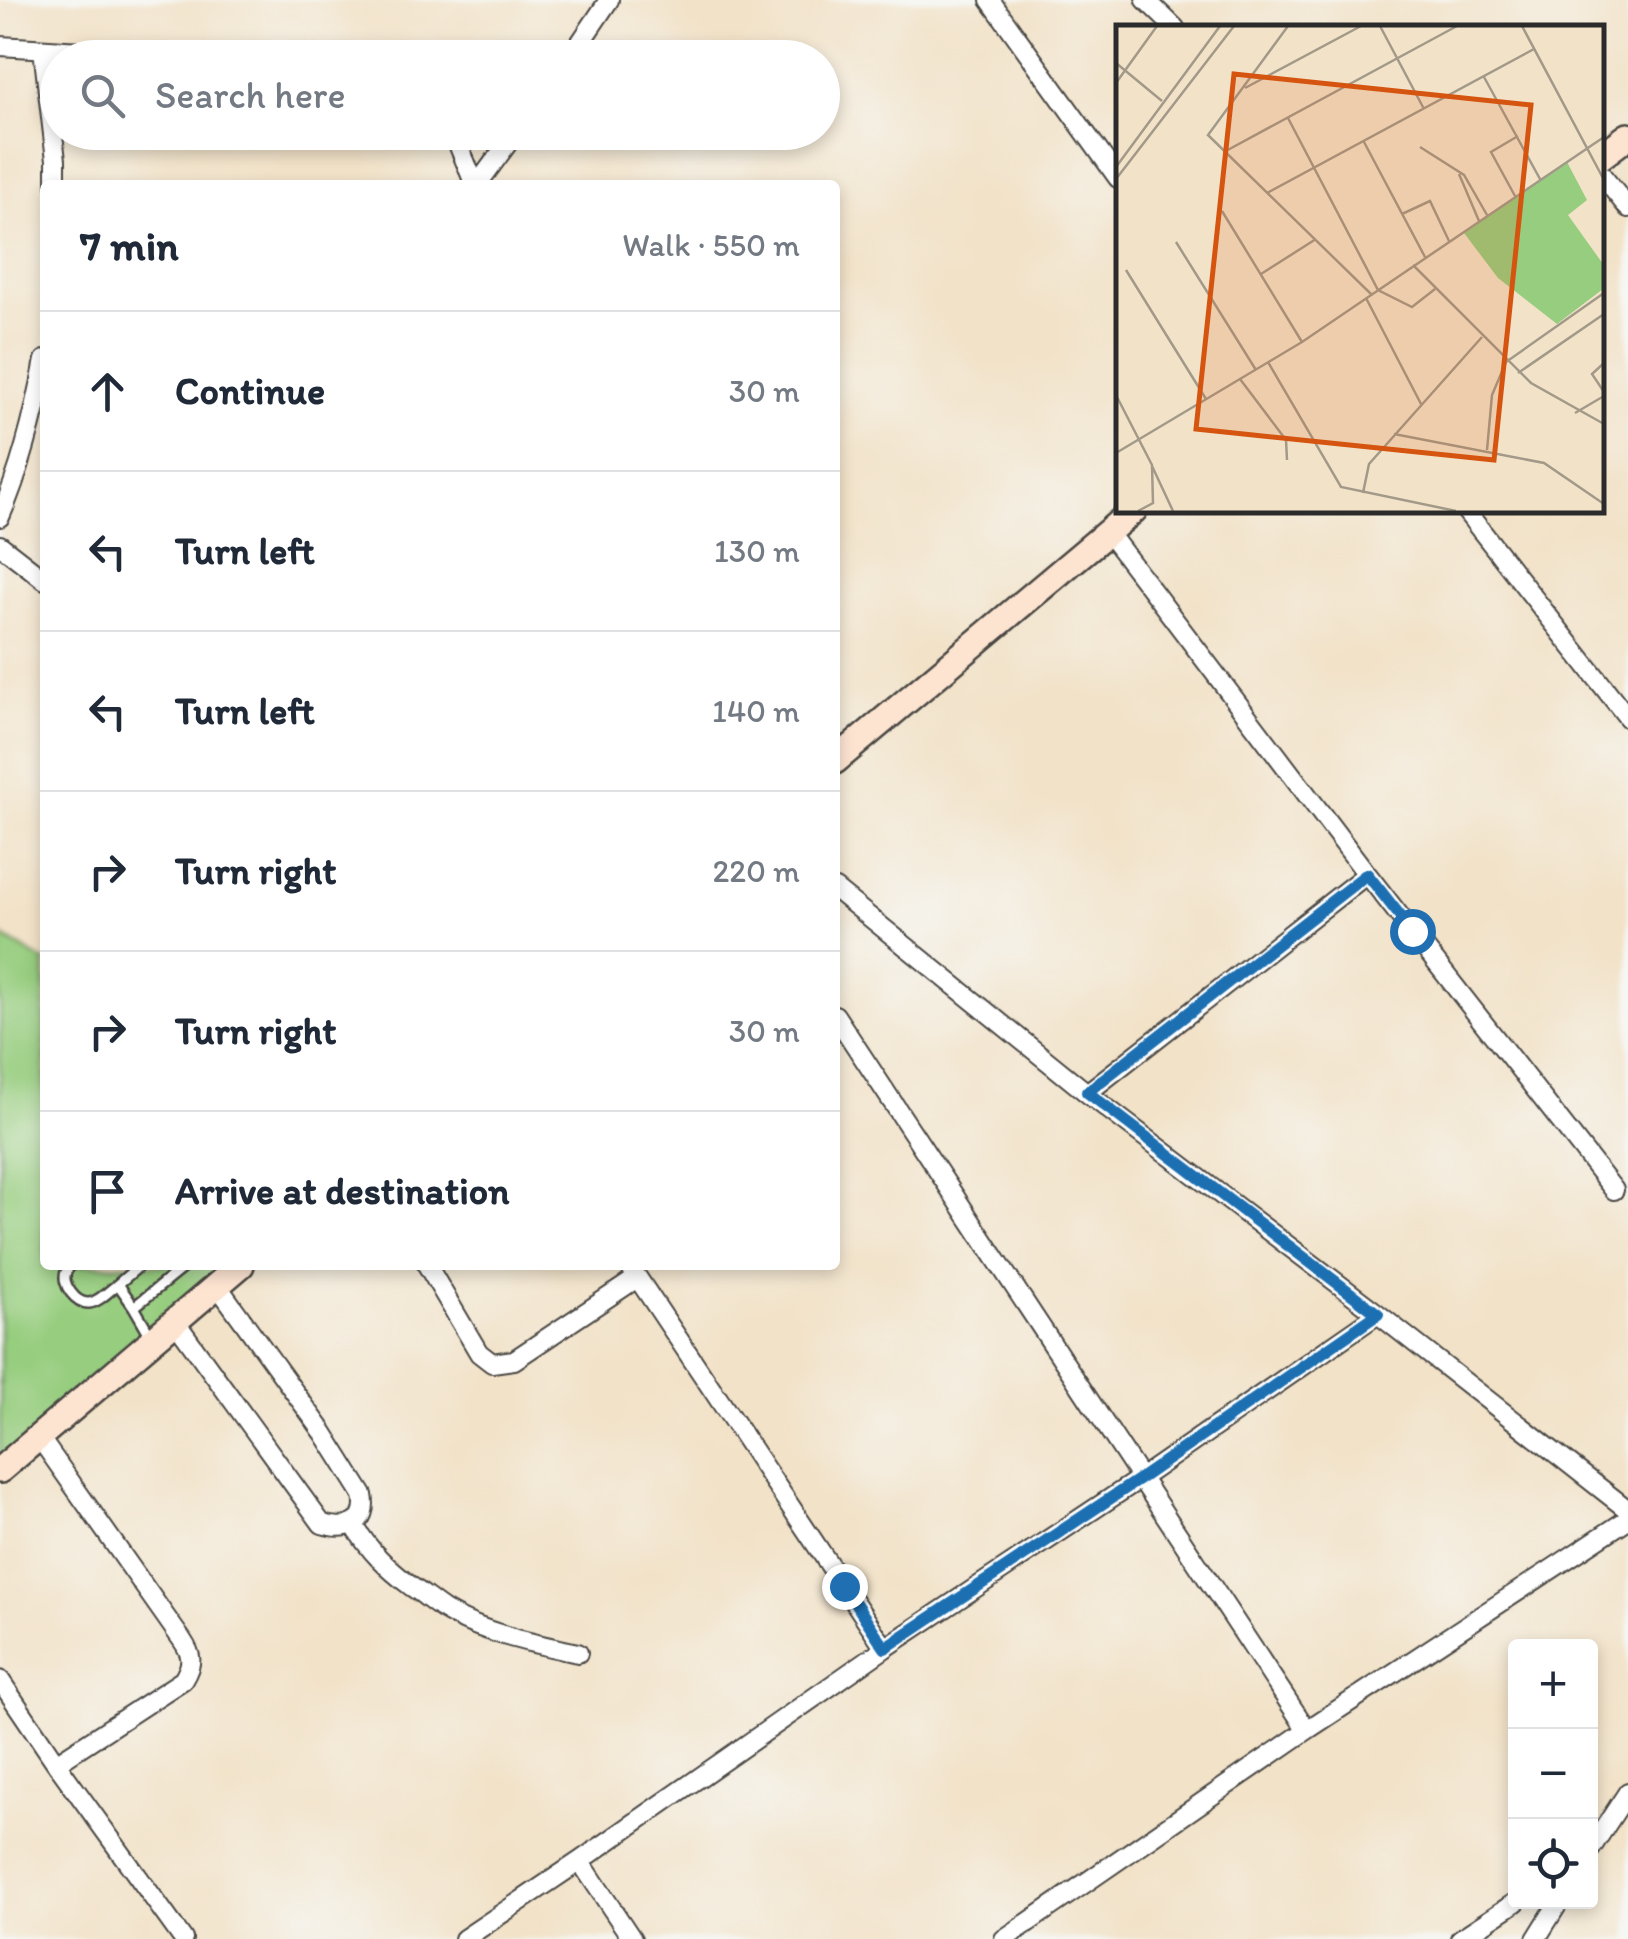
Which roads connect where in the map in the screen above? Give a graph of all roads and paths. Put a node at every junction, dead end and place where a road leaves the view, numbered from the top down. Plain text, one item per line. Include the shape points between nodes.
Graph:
1 (608, 0) edge
2 (990, 0) edge
3 (1146, 0) edge
4 (1172, 25) edge
5 (582, 40) edge
6 (0, 46) edge
7 (40, 49) edge
8 (1628, 136) edge
9 (55, 150) edge
10 (461, 150) edge
11 (502, 150) edge
12 (1603, 155) edge
13 (1116, 175) edge
14 (1603, 176) edge
15 (56, 180) edge
16 (474, 180) edge
17 (480, 180) edge
18 (1628, 208) edge
19 (40, 385) edge
20 (1131, 512) edge
21 (1467, 512) edge
22 (0, 517) edge
23 (1107, 531) junction
24 (0, 545) edge
25 (40, 576) edge
26 (1628, 718) edge
27 (840, 757) edge
28 (1367, 874) junction
29 (840, 893) edge
30 (840, 1023) edge
31 (1087, 1092) junction
32 (1614, 1190) dead end
33 (67, 1270) edge
34 (134, 1270) edge
35 (180, 1270) edge
36 (236, 1270) edge
37 (430, 1270) edge
38 (633, 1271) edge
39 (118, 1284) junction
40 (217, 1286) junction
41 (134, 1307) junction
42 (1378, 1314) junction
43 (175, 1322) junction
44 (153, 1340) junction
45 (39, 1438) junction
46 (0, 1470) edge
47 (1141, 1478) junction
48 (1628, 1510) edge
49 (1628, 1519) edge
50 (354, 1524) junction
51 (885, 1648) junction
52 (578, 1654) dead end
53 (0, 1680) edge
54 (1307, 1730) junction
55 (56, 1763) junction
56 (1628, 1792) edge
57 (1598, 1838) edge
58 (580, 1861) junction
59 (1508, 1907) edge
60 (1555, 1909) edge
61 (182, 1939) edge
62 (464, 1939) edge
63 (632, 1939) edge
64 (1004, 1939) edge
65 (1460, 1939) edge
66 (1536, 1939) edge

1 - 5 street
2 - 13 street
3 - 4 street
6 - 7 street
8 - 12 main road
9 - 15 street
10 - 16 street
11 - 17 street
14 - 18 street
19 - 22 street
20 - 23 main road
21 - 26 street
23 - 27 main road
23 - 28 street
24 - 25 street
28 - 31 street
28 - 32 street
29 - 31 street
30 - 47 street
31 - 42 street
33 - 39 lane via 74,1295 87,1303
34 - 39 lane
35 - 41 lane
36 - 40 main road
37 - 38 street via 479,1353 492,1363 514,1360
38 - 51 street
39 - 41 lane
40 - 43 main road
40 - 50 street via 363,1495 362,1517
41 - 44 lane
42 - 47 street
42 - 48 street
43 - 44 main road
43 - 50 street via 322,1524
44 - 45 main road
45 - 46 main road
45 - 55 street via 182,1640 192,1665 183,1680
47 - 51 street
47 - 54 street
49 - 54 street
50 - 52 street via 392,1572 446,1611
51 - 58 street
53 - 55 street
54 - 64 street
55 - 61 street
56 - 57 street
58 - 62 street
58 - 63 street
59 - 65 street
60 - 66 street

